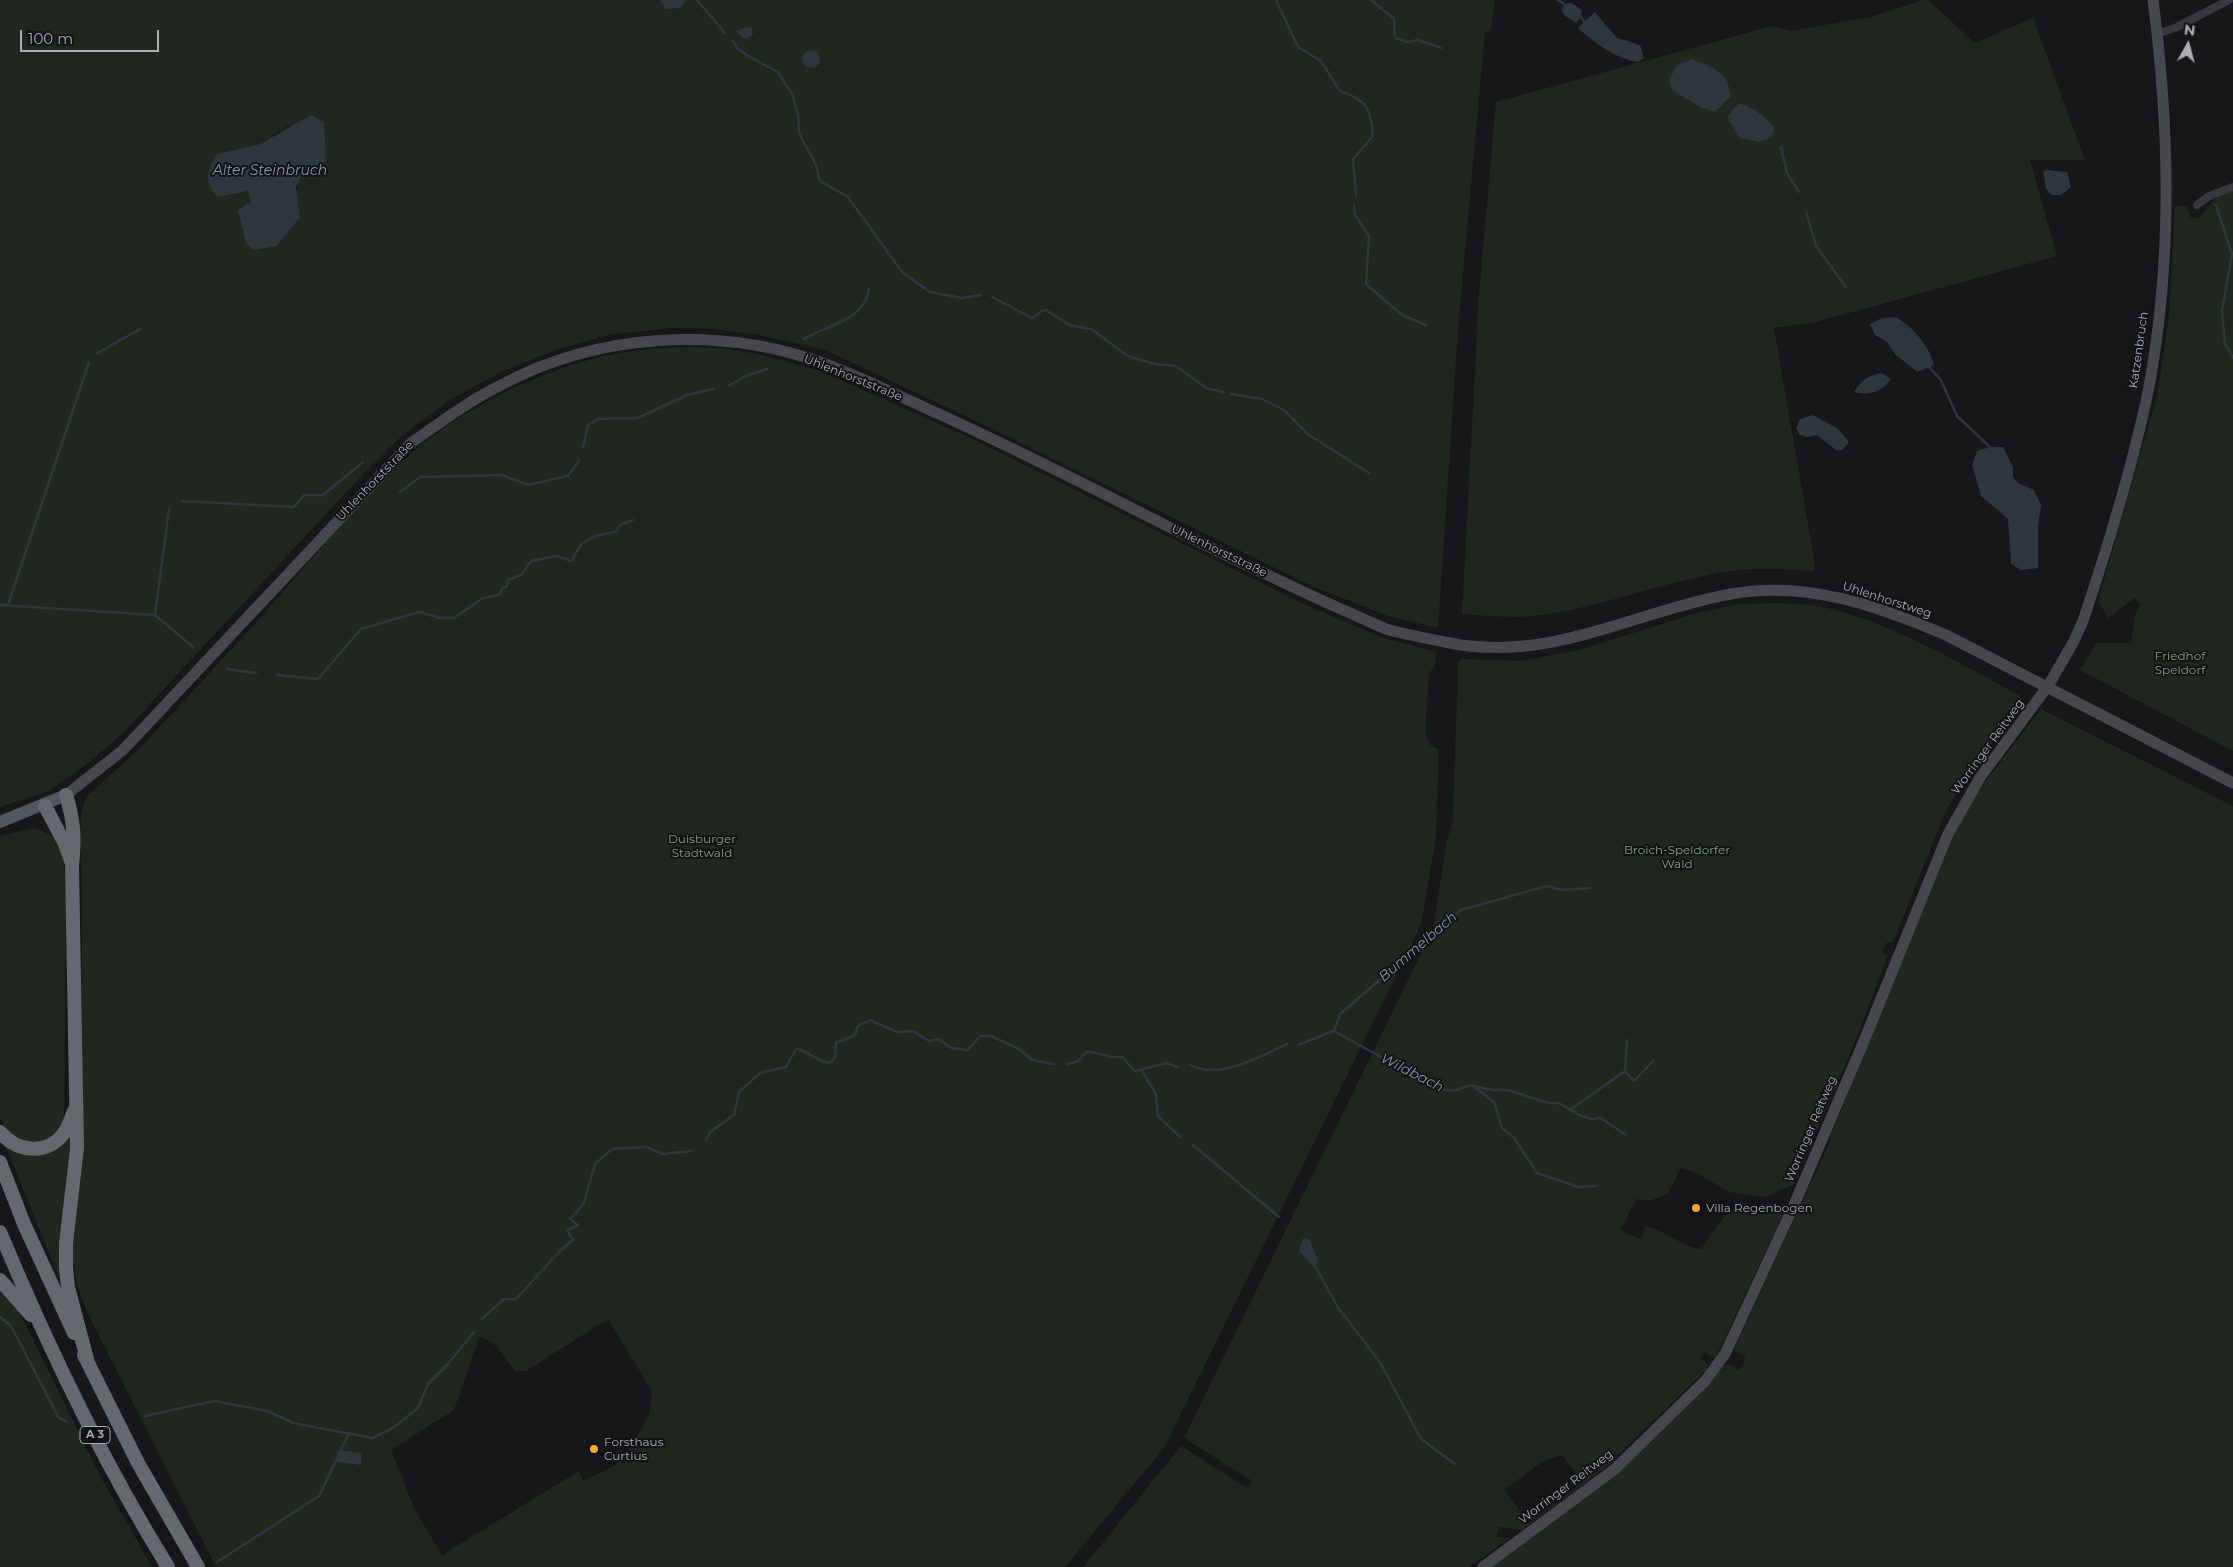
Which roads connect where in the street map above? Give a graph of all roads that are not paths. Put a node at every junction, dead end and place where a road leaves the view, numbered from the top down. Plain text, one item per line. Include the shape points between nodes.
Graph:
1 (2152, 0) edge
2 (2230, 0) edge
3 (2157, 34) junction
4 (2233, 187) edge
5 (2197, 205) dead end
6 (1385, 628) joint
7 (2048, 686) junction
8 (2233, 783) edge
9 (66, 795) junction
10 (44, 806) junction
11 (0, 822) edge
12 (72, 866) junction
13 (76, 1106) junction
14 (0, 1132) edge
15 (0, 1162) edge
16 (0, 1232) edge
17 (0, 1280) edge
18 (41, 1328) junction
19 (88, 1363) junction
20 (168, 1567) edge
21 (198, 1567) edge
22 (1483, 1567) edge

1 - 3 main road, Katzenbruch
2 - 3 street
3 - 7 main road, Katzenbruch via 2168,197 2165,260 2148,390 2137,441 2095,586 2073,643
4 - 5 street via 2209,196
6 - 7 main road, Uhlenhorstweg via 1454,644 1522,648 1581,637 1734,593 1776,590 1815,593 1851,600 1904,617 1946,634
6 - 9 main road, Uhlenhorststraße via 1300,591 973,429 819,362 758,345 721,341 637,343 595,350 505,382 460,408 411,443 130,743
7 - 8 main road, Uhlenhorstweg
7 - 22 main road, Worringer Reitweg via 1981,776 1948,834 1845,1086 1744,1318 1725,1354 1705,1381 1615,1469
9 - 10 main road, Uhlenhorststraße
9 - 12 highway via 75,836
10 - 11 main road, Uhlenhorststraße
10 - 12 highway via 65,844
12 - 13 highway
13 - 14 highway via 66,1131 49,1147 31,1150 19,1147
13 - 19 highway via 77,1148 66,1268 68,1288
15 - 19 highway, A 3 via 46,1275
16 - 18 highway, A 3
17 - 18 highway
18 - 20 highway, A 3 via 115,1475
19 - 21 highway, A 3 via 138,1463

